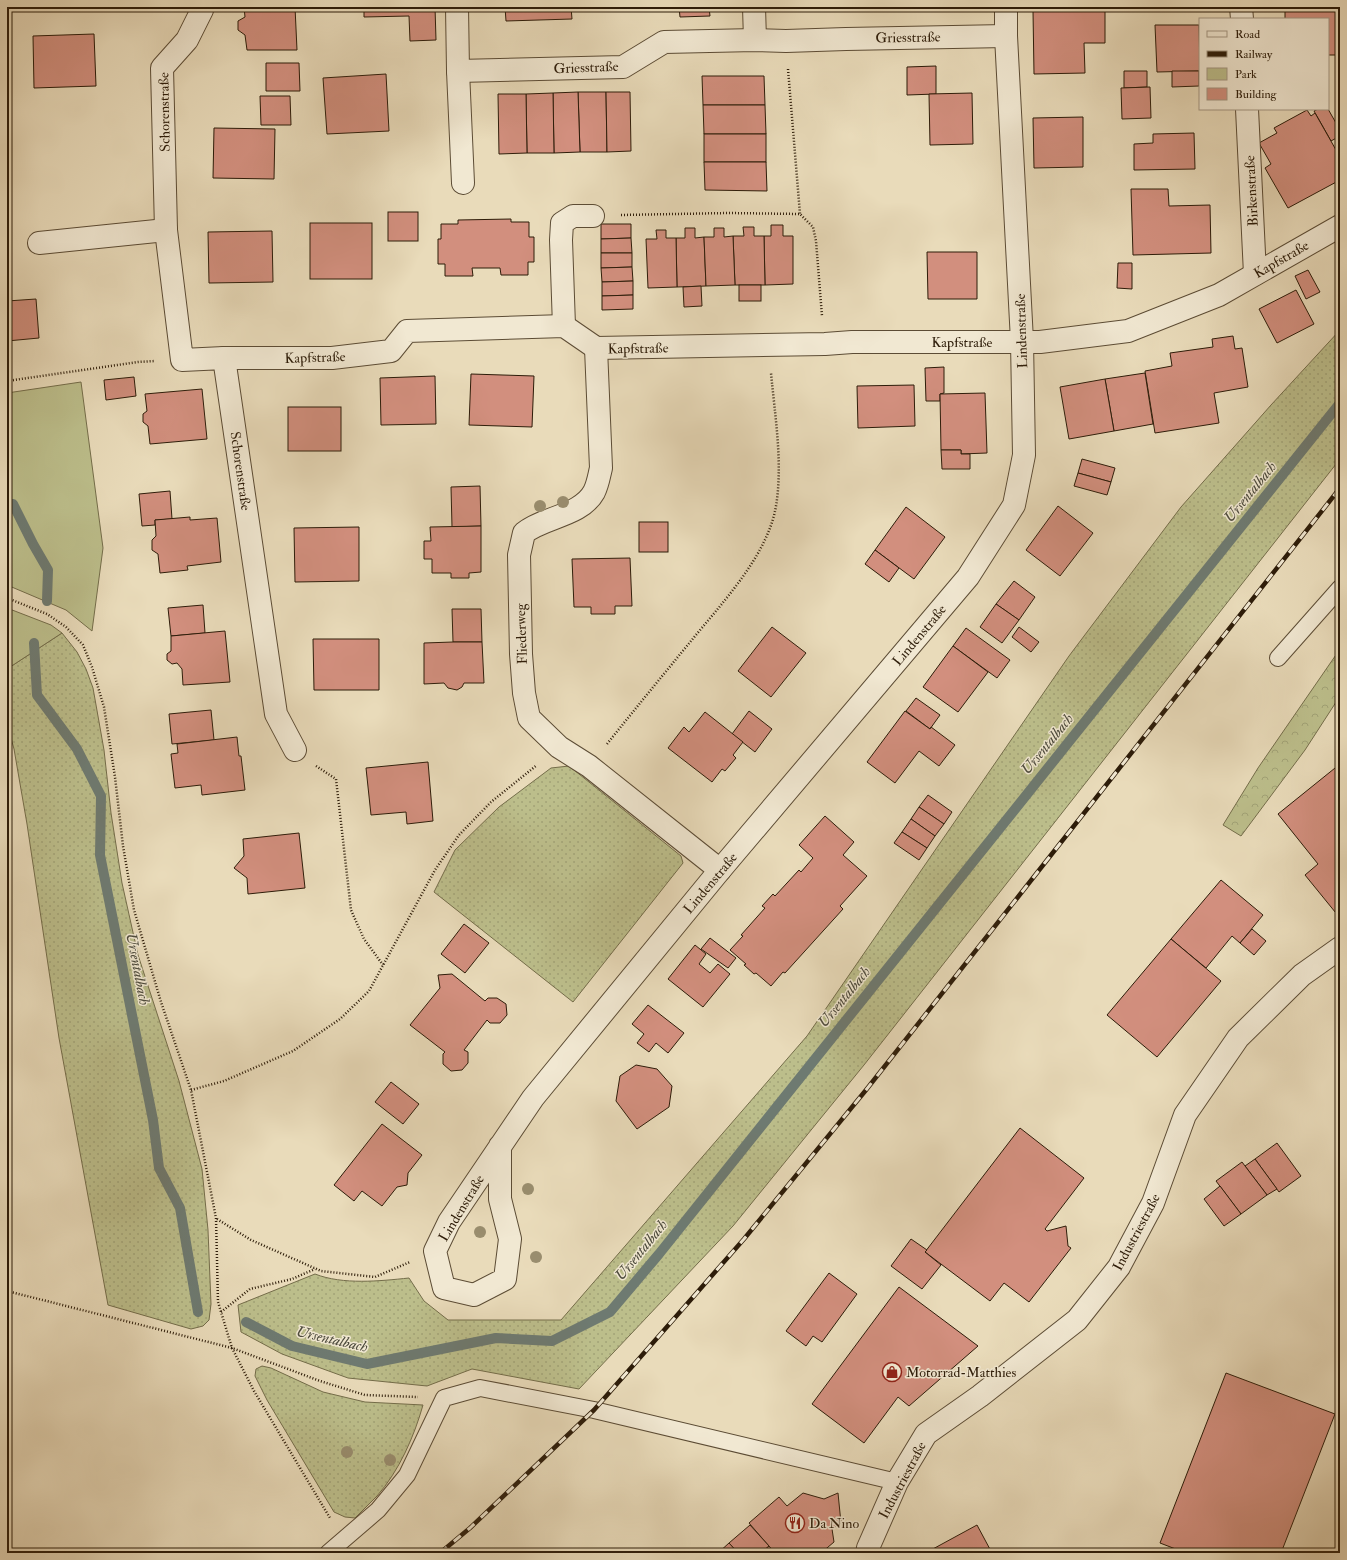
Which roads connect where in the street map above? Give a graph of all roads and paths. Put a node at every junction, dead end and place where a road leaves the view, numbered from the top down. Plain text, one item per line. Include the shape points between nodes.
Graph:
1 (202, 7) edge
2 (457, 7) edge
3 (754, 7) edge
4 (1006, 7) edge
5 (1242, 7) edge
6 (1242, 18) edge
7 (1006, 36) junction
8 (755, 40) junction
9 (786, 41) junction
10 (458, 71) junction
11 (1247, 110) edge
12 (463, 183) dead end
13 (800, 214) junction
14 (593, 216) joint
15 (1340, 226) edge
16 (166, 230) junction
17 (39, 242) dead end
18 (1255, 274) junction
19 (564, 326) junction
20 (1022, 341) junction
21 (825, 344) junction
22 (769, 345) junction
23 (596, 348) junction
24 (224, 358) junction
25 (182, 360) junction
26 (7, 381) edge
27 (1340, 588) edge
28 (7, 598) edge
29 (1278, 658) dead end
30 (559, 747) junction
31 (295, 750) joint
32 (589, 766) junction
33 (720, 870) junction
34 (1340, 948) edge
35 (383, 965) junction
36 (191, 1090) junction
37 (500, 1146) junction
38 (216, 1218) junction
39 (435, 1251) junction
40 (315, 1268) junction
41 (7, 1291) edge
42 (221, 1312) junction
43 (232, 1348) junction
44 (444, 1398) junction
45 (897, 1482) junction
46 (344, 1541) junction
47 (328, 1553) edge
48 (867, 1553) edge

1 - 16 street, Schorenstraße via 188,40 162,68
2 - 10 street
3 - 8 street
4 - 7 street, Lindenstraße
5 - 6 street
7 - 9 street, Griesstraße
7 - 20 street, Lindenstraße
8 - 9 street, Griesstraße
8 - 10 street, Griesstraße via 664,42 623,67
9 - 13 path
10 - 12 street
11 - 18 street, Birkenstraße
13 - 14 path
13 - 21 path via 813,226
14 - 19 street via 573,216 562,223
15 - 18 street, Kapfstraße
16 - 17 street
16 - 25 street, Schorenstraße
18 - 20 street, Kapfstraße via 1219,295 1128,331 1040,342
19 - 23 street, Kapfstraße
19 - 24 street, Kapfstraße via 407,331 391,351 332,358
20 - 21 street, Kapfstraße
20 - 33 street, Lindenstraße via 1024,455 1014,505 968,577
21 - 22 street, Kapfstraße
22 - 23 street, Kapfstraße
22 - 32 path via 778,467 776,506 770,530 734,589
23 - 30 street, Fliederweg via 601,468 593,494 568,513 530,527 524,532 519,555 524,693 529,718
24 - 25 street
24 - 31 street, Schorenstraße via 276,714
25 - 26 path via 138,362
27 - 29 lane
28 - 36 path via 47,614 66,626 83,645 92,667 104,707 134,910 161,1002
30 - 32 street, Fliederweg
30 - 35 path via 491,802 459,835 436,870
31 - 35 path via 336,779 351,910 364,939
32 - 33 street, Fliederweg
33 - 37 street, Lindenstraße via 533,1098
34 - 45 street, Industriestraße via 1302,975 1238,1038 1185,1115 1153,1203 1119,1267 1077,1320 926,1434
35 - 36 path via 369,991 340,1019 293,1051 224,1080
36 - 38 path
37 - 39 street, Lindenstraße via 449,1222
37 - 39 street, Lindenstraße via 500,1198 510,1239 505,1279 474,1295 444,1288
38 - 40 path via 251,1240
38 - 42 path via 218,1302
39 - 40 path via 375,1276 321,1271
40 - 42 path via 292,1279 250,1289
41 - 43 path
42 - 43 path
43 - 44 path via 365,1395
43 - 46 path via 254,1391
44 - 45 lane via 480,1388 594,1410
44 - 46 lane via 407,1475 378,1510
45 - 48 street, Industriestraße
46 - 47 lane

